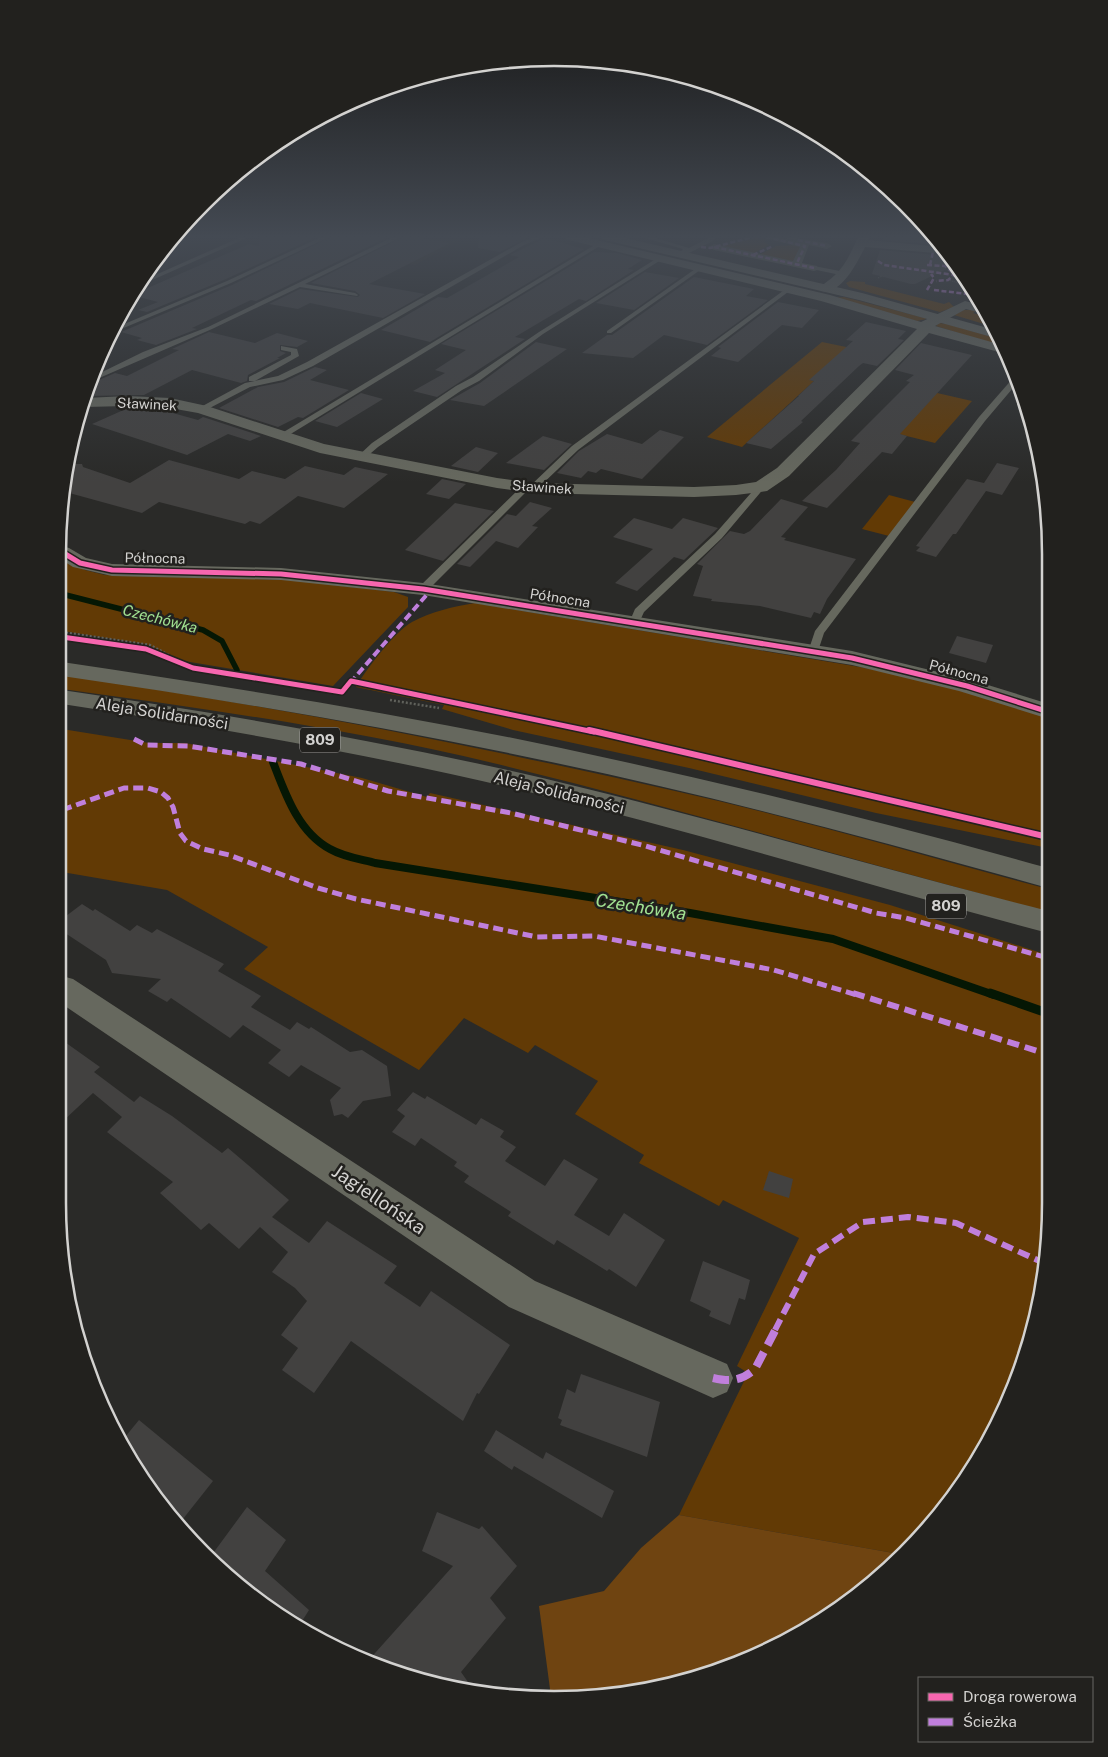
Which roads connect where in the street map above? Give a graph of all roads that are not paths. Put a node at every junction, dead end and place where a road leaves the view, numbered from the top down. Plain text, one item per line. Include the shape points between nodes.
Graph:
1 (141, 319) edge
2 (225, 319) edge
3 (390, 319) edge
4 (474, 319) edge
5 (563, 319) edge
6 (627, 319) edge
7 (749, 319) edge
8 (919, 319) edge
9 (923, 319) edge
10 (938, 319) edge
11 (932, 322) junction
12 (123, 327) edge
13 (609, 332) dead end
14 (988, 333) edge
15 (995, 347) edge
16 (284, 348) dead end
17 (100, 376) edge
18 (248, 385) junction
19 (1011, 385) edge
20 (90, 403) edge
21 (201, 409) junction
22 (281, 436) junction
23 (362, 457) junction
24 (529, 487) junction
25 (761, 487) junction
26 (66, 554) edge
27 (423, 589) junction
28 (634, 624) junction
29 (813, 652) junction
30 (66, 670) edge
31 (66, 698) edge
32 (1042, 710) edge
33 (842, 822) junction
34 (1042, 860) edge
35 (846, 868) junction
36 (1042, 876) edge
37 (1042, 920) edge
38 (1042, 936) edge
39 (66, 991) edge
40 (714, 1378) dead end

1 - 12 lane
2 - 17 lane
3 - 18 lane via 280,378
4 - 22 lane
5 - 23 lane via 375,445
6 - 13 lane
7 - 24 lane via 581,443
8 - 11 street
9 - 11 street
10 - 11 street
11 - 14 street
11 - 15 street
11 - 25 street via 783,472
16 - 18 lane via 294,351 295,356 253,378
18 - 21 lane
19 - 29 lane via 819,633
20 - 21 street, Sławinek via 156,401
21 - 22 street, Sławinek
22 - 23 street, Sławinek
23 - 24 street, Sławinek
24 - 25 street, Sławinek via 694,492
24 - 27 lane
25 - 28 lane via 725,529 639,611
26 - 27 street, Północna via 80,563 112,570 281,574
27 - 28 street, Północna
28 - 29 street, Północna
29 - 32 street, Północna via 922,674
30 - 33 street, Aleja Solidarności / 809 via 276,701 472,738
31 - 35 street, Aleja Solidarności / 809 via 275,732 452,766
33 - 34 street, 809 via 938,836
33 - 36 street, Aleja Solidarności
35 - 37 street, Aleja Solidarności
35 - 38 street, 809 via 963,912
39 - 40 street, Jagiellońska via 522,1294

